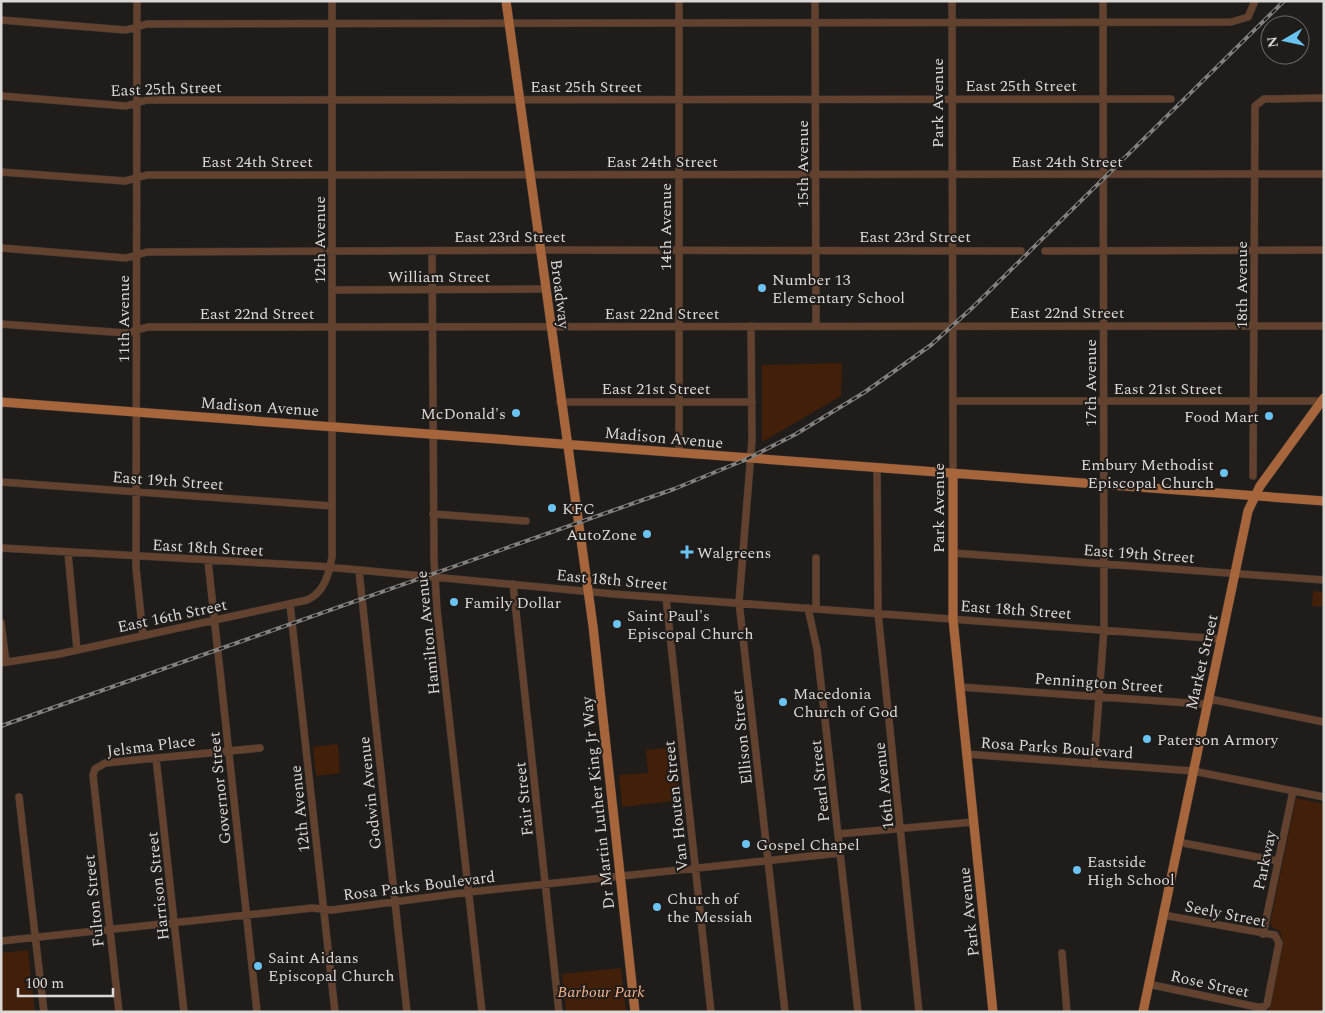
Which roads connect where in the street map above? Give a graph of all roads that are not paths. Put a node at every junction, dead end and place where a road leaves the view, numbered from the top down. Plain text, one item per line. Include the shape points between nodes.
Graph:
1 (136, 1) edge
2 (332, 1) edge
3 (506, 1) edge
4 (678, 1) edge
5 (815, 1) edge
6 (952, 1) edge
7 (1103, 1) edge
8 (1255, 1) edge
9 (1, 20) edge
10 (815, 22) junction
11 (1103, 22) junction
12 (678, 23) junction
13 (952, 23) junction
14 (332, 24) junction
15 (509, 24) junction
16 (137, 27) junction
17 (1, 96) edge
18 (952, 98) junction
19 (1103, 98) junction
20 (1324, 98) edge
21 (520, 99) junction
22 (679, 99) junction
23 (815, 99) junction
24 (1171, 99) dead end
25 (332, 100) junction
26 (137, 102) junction
27 (1, 172) edge
28 (952, 174) junction
29 (1254, 174) junction
30 (1324, 174) edge
31 (333, 175) junction
32 (530, 175) junction
33 (679, 175) junction
34 (816, 175) junction
35 (1104, 175) junction
36 (136, 178) junction
37 (1, 248) edge
38 (540, 250) junction
39 (816, 250) junction
40 (952, 250) junction
41 (1104, 250) junction
42 (1255, 250) junction
43 (1324, 250) edge
44 (432, 251) junction
45 (679, 251) junction
46 (1021, 251) dead end
47 (1045, 251) dead end
48 (332, 252) junction
49 (136, 254) junction
50 (545, 289) junction
51 (332, 290) junction
52 (432, 290) junction
53 (1, 324) edge
54 (679, 326) junction
55 (752, 326) junction
56 (816, 326) junction
57 (1104, 326) junction
58 (1255, 326) junction
59 (1324, 326) edge
60 (332, 327) junction
61 (433, 327) junction
62 (550, 327) junction
63 (954, 327) junction
64 (136, 330) junction
65 (1323, 400) edge
66 (953, 401) junction
67 (1103, 401) junction
68 (1255, 401) junction
69 (1, 402) edge
70 (560, 402) junction
71 (679, 402) junction
72 (752, 402) junction
73 (136, 412) junction
74 (333, 427) junction
75 (433, 434) junction
76 (566, 445) junction
77 (679, 453) junction
78 (751, 459) junction
79 (878, 467) junction
80 (953, 473) junction
81 (1253, 476) dead end
82 (1, 482) edge
83 (1104, 484) junction
84 (136, 492) junction
85 (1254, 496) junction
86 (1324, 501) edge
87 (332, 506) junction
88 (433, 514) junction
89 (526, 521) dead end
90 (1, 548) edge
91 (68, 553) junction
92 (953, 553) junction
93 (136, 557) junction
94 (816, 558) dead end
95 (208, 561) junction
96 (1104, 564) junction
97 (330, 568) junction
98 (359, 571) junction
99 (1235, 573) junction
100 (435, 577) junction
101 (1324, 580) edge
102 (513, 584) junction
103 (587, 591) junction
104 (666, 598) junction
105 (739, 602) junction
106 (290, 604) junction
107 (808, 608) junction
108 (816, 608) junction
109 (878, 613) junction
110 (953, 619) junction
111 (215, 620) junction
112 (1, 623) edge
113 (1104, 630) junction
114 (143, 636) junction
115 (1221, 639) junction
116 (77, 650) junction
117 (4, 662) edge
118 (959, 686) junction
119 (1099, 696) junction
120 (1207, 703) junction
121 (1324, 722) edge
122 (260, 748) dead end
123 (229, 751) junction
124 (966, 754) junction
125 (156, 758) junction
126 (1094, 764) junction
127 (1193, 770) junction
128 (94, 788) joint
129 (1293, 791) junction
130 (19, 797) dead end
131 (1324, 797) edge
132 (973, 822) junction
133 (901, 828) junction
134 (838, 834) junction
135 (1178, 842) junction
136 (840, 853) junction
137 (768, 860) junction
138 (1278, 862) junction
139 (695, 868) junction
140 (620, 876) junction
141 (546, 884) junction
142 (469, 892) junction
143 (395, 901) junction
144 (323, 909) junction
145 (1163, 914) junction
146 (247, 915) junction
147 (175, 923) junction
148 (110, 930) junction
149 (1263, 934) junction
150 (35, 938) junction
151 (1, 942) edge
152 (1062, 953) dead end
153 (1148, 984) junction
154 (1266, 1006) joint
155 (44, 1012) edge
156 (119, 1012) edge
157 (184, 1012) edge
158 (257, 1012) edge
159 (335, 1012) edge
160 (407, 1012) edge
161 (482, 1012) edge
162 (559, 1012) edge
163 (635, 1012) edge
164 (711, 1012) edge
165 (785, 1012) edge
166 (858, 1012) edge
167 (919, 1012) edge
168 (993, 1012) edge
169 (1067, 1012) edge
170 (1143, 1012) edge

1 - 16 street, 11th Avenue
2 - 14 street, 12th Avenue
3 - 15 main road, Broadway
4 - 12 street, 14th Avenue
5 - 10 street, 15th Avenue
6 - 13 street, Park Avenue
7 - 11 street, 17th Avenue
8 - 11 street via 1248,17 1231,22
9 - 16 street via 126,30
10 - 12 street
10 - 13 street
10 - 23 street, 15th Avenue
11 - 13 street
11 - 19 street, 17th Avenue
12 - 15 street
12 - 22 street, 14th Avenue
13 - 18 street, Park Avenue
14 - 15 street
14 - 16 street via 147,24
14 - 25 street, 12th Avenue
15 - 21 main road, Broadway
16 - 26 street, 11th Avenue
17 - 26 street, East 25th Street via 126,106
18 - 19 street, East 25th Street
18 - 23 street, East 25th Street
18 - 28 street, Park Avenue
19 - 24 street, East 25th Street
19 - 35 street, 17th Avenue
20 - 29 street, 18th Avenue via 1264,99 1255,106
21 - 22 street, East 25th Street
21 - 25 street, East 25th Street
21 - 32 main road, Broadway
22 - 23 street, East 25th Street
22 - 33 street, 14th Avenue
23 - 34 street, 15th Avenue
25 - 26 street, East 25th Street
25 - 31 street, 12th Avenue
26 - 36 street, 11th Avenue
27 - 36 street, East 24th Street
28 - 34 street, East 24th Street
28 - 35 street, East 24th Street
28 - 40 street, Park Avenue
29 - 30 street, East 24th Street
29 - 35 street, East 24th Street
29 - 42 street, 18th Avenue
31 - 32 street, East 24th Street
31 - 36 street, East 24th Street via 147,175
31 - 48 street, 12th Avenue
32 - 33 street, East 24th Street
32 - 38 main road, Broadway
33 - 34 street, East 24th Street
33 - 45 street, 14th Avenue
34 - 39 street, 15th Avenue
35 - 41 street, 17th Avenue
36 - 49 street, 11th Avenue
37 - 49 street, East 23rd Street via 126,258
38 - 44 street, East 23rd Street
38 - 45 street, East 23rd Street
38 - 50 main road, Broadway
39 - 40 street, East 23rd Street
39 - 45 street, East 23rd Street
39 - 56 street, 15th Avenue
40 - 46 street, East 23rd Street
40 - 63 street, Park Avenue
41 - 42 street
41 - 47 street
41 - 57 street, 17th Avenue
42 - 43 street
42 - 58 street, 18th Avenue
44 - 48 street, East 23rd Street
44 - 52 street, Hamilton Avenue
45 - 54 street, 14th Avenue
48 - 49 street, East 23rd Street
48 - 51 street, 12th Avenue
49 - 64 street, 11th Avenue
50 - 52 street, William Street
50 - 62 main road, Broadway
51 - 52 street, William Street
51 - 60 street, 12th Avenue
52 - 61 street, Hamilton Avenue
53 - 64 street, East 22nd Street via 126,333
54 - 55 street, East 22nd Street
54 - 62 street, East 22nd Street
54 - 71 street, 14th Avenue
55 - 56 street, East 22nd Street
55 - 72 street, Ellison Street
56 - 63 street, East 22nd Street
57 - 58 street, East 22nd Street
57 - 63 street, East 22nd Street
57 - 67 street, 17th Avenue
58 - 59 street, East 22nd Street
58 - 68 street, 18th Avenue
60 - 61 street, East 22nd Street
60 - 64 street, East 22nd Street via 148,326
60 - 74 street, 12th Avenue
61 - 62 street, East 22nd Street
61 - 75 street, Hamilton Avenue
62 - 70 main road, Broadway
63 - 66 street, Park Avenue
64 - 73 street, 11th Avenue
65 - 68 street, East 21st Street
65 - 85 main road, Market Street
66 - 67 street, East 21st Street
66 - 80 street, Park Avenue
67 - 68 street, East 21st Street
67 - 83 street, 17th Avenue
68 - 81 street, 18th Avenue
69 - 73 main road, Madison Avenue
70 - 71 street, East 21st Street
70 - 76 main road, Broadway
71 - 72 street, East 21st Street
71 - 77 street, 14th Avenue
72 - 78 street, Ellison Street
73 - 74 main road, Madison Avenue
73 - 84 street, 11th Avenue
74 - 75 main road, Madison Avenue
74 - 87 street, 12th Avenue
75 - 76 main road, Madison Avenue
75 - 88 street, Hamilton Avenue
76 - 77 main road, Madison Avenue
76 - 103 main road, Broadway
77 - 78 main road, Madison Avenue
78 - 79 main road, Madison Avenue
78 - 105 street, Ellison Street
79 - 80 main road, Madison Avenue
79 - 109 street, 16th Avenue
80 - 83 main road, Madison Avenue
80 - 92 main road, Park Avenue
82 - 84 street, East 19th Street
83 - 85 main road, Madison Avenue
83 - 96 street, 17th Avenue
84 - 87 street, East 19th Street
84 - 93 street, 11th Avenue
85 - 86 main road, Madison Avenue
85 - 99 main road, Market Street
87 - 97 street, 12th Avenue
88 - 89 street
88 - 100 street, Hamilton Avenue
90 - 91 street, East 18th Street
91 - 93 street, East 18th Street
91 - 116 street
92 - 96 street, East 19th Street
92 - 110 main road, Park Avenue
93 - 95 street, East 18th Street
93 - 114 street, 11th Avenue
94 - 108 street
95 - 97 street, East 18th Street
95 - 111 street, Governor Street
96 - 99 street, East 19th Street
96 - 113 street, 17th Avenue
97 - 98 street, East 18th Street
97 - 106 street, East 16th Street via 318,594
98 - 100 street, East 18th Street
98 - 143 street, Godwin Avenue
99 - 101 street, East 19th Street
99 - 115 main road, Market Street
100 - 102 street, East 18th Street
100 - 142 street, Hamilton Avenue
102 - 103 street, East 18th Street
102 - 141 street, Fair Street
103 - 104 street, East 18th Street
103 - 140 main road, Dr Martin Luther King Jr Way
104 - 105 street, East 18th Street
104 - 139 street, Van Houten Street
105 - 107 street, East 18th Street
105 - 137 street, Ellison Street
106 - 111 street, East 16th Street
106 - 144 street, 12th Avenue
107 - 108 street, East 18th Street
107 - 134 street, Pearl Street via 817,649
108 - 109 street, East 18th Street
109 - 110 street, East 18th Street
109 - 133 street, 16th Avenue
110 - 113 street, East 18th Street
110 - 118 main road, Park Avenue
111 - 114 street, East 16th Street
111 - 123 street, Governor Street
112 - 117 street
113 - 115 street, East 18th Street
113 - 119 street, 17th Avenue
114 - 116 street, East 16th Street
115 - 120 main road, Market Street
116 - 117 street, East 16th Street
118 - 119 street, Pennington Street
118 - 124 main road, Park Avenue
119 - 120 street, Pennington Street
119 - 126 street, 17th Avenue
120 - 121 street, Pennington Street via 1216,700
120 - 127 main road, Market Street
122 - 123 street, Jelsma Place
123 - 125 street, Jelsma Place
123 - 146 street, Governor Street
124 - 126 street, Rosa Parks Boulevard
124 - 132 main road, Park Avenue
125 - 128 street, Jelsma Place via 99,766 93,775
125 - 147 street, Harrison Street
126 - 127 street, Rosa Parks Boulevard
127 - 129 street, Rosa Parks Boulevard
127 - 135 main road, Market Street
128 - 148 street, Fulton Street
129 - 131 street, Rosa Parks Boulevard
129 - 138 street, Parkway
130 - 150 street
132 - 133 street
132 - 168 main road, Park Avenue
133 - 134 street
133 - 167 street, 16th Avenue
134 - 136 street, Pearl Street
135 - 138 street
135 - 145 main road, Market Street
136 - 137 street, Rosa Parks Boulevard
136 - 166 street, Pearl Street
137 - 139 street, Rosa Parks Boulevard
137 - 165 street, Ellison Street
138 - 149 street, Parkway
139 - 140 street, Rosa Parks Boulevard
139 - 164 street, Van Houten Street
140 - 141 street, Rosa Parks Boulevard
140 - 163 main road, Dr Martin Luther King Jr Way
141 - 142 street, Rosa Parks Boulevard
141 - 162 street, Fair Street
142 - 143 street, Rosa Parks Boulevard
142 - 161 street, Hamilton Avenue
143 - 144 street, Rosa Parks Boulevard
143 - 160 street, Godwin Avenue
144 - 146 street, Rosa Parks Boulevard
144 - 159 street, 12th Avenue
145 - 149 street, Seely Street
145 - 153 main road, Market Street
146 - 147 street, Rosa Parks Boulevard
146 - 158 street, Governor Street
147 - 148 street, Rosa Parks Boulevard
147 - 157 street, Harrison Street
148 - 150 street, Rosa Parks Boulevard
148 - 156 street, Fulton Street
149 - 154 street, Seely Street via 1275,936 1279,944
150 - 151 street, Rosa Parks Boulevard
150 - 155 street
152 - 169 street
153 - 154 street, Rose Street via 1257,1007
153 - 170 main road, Market Street

